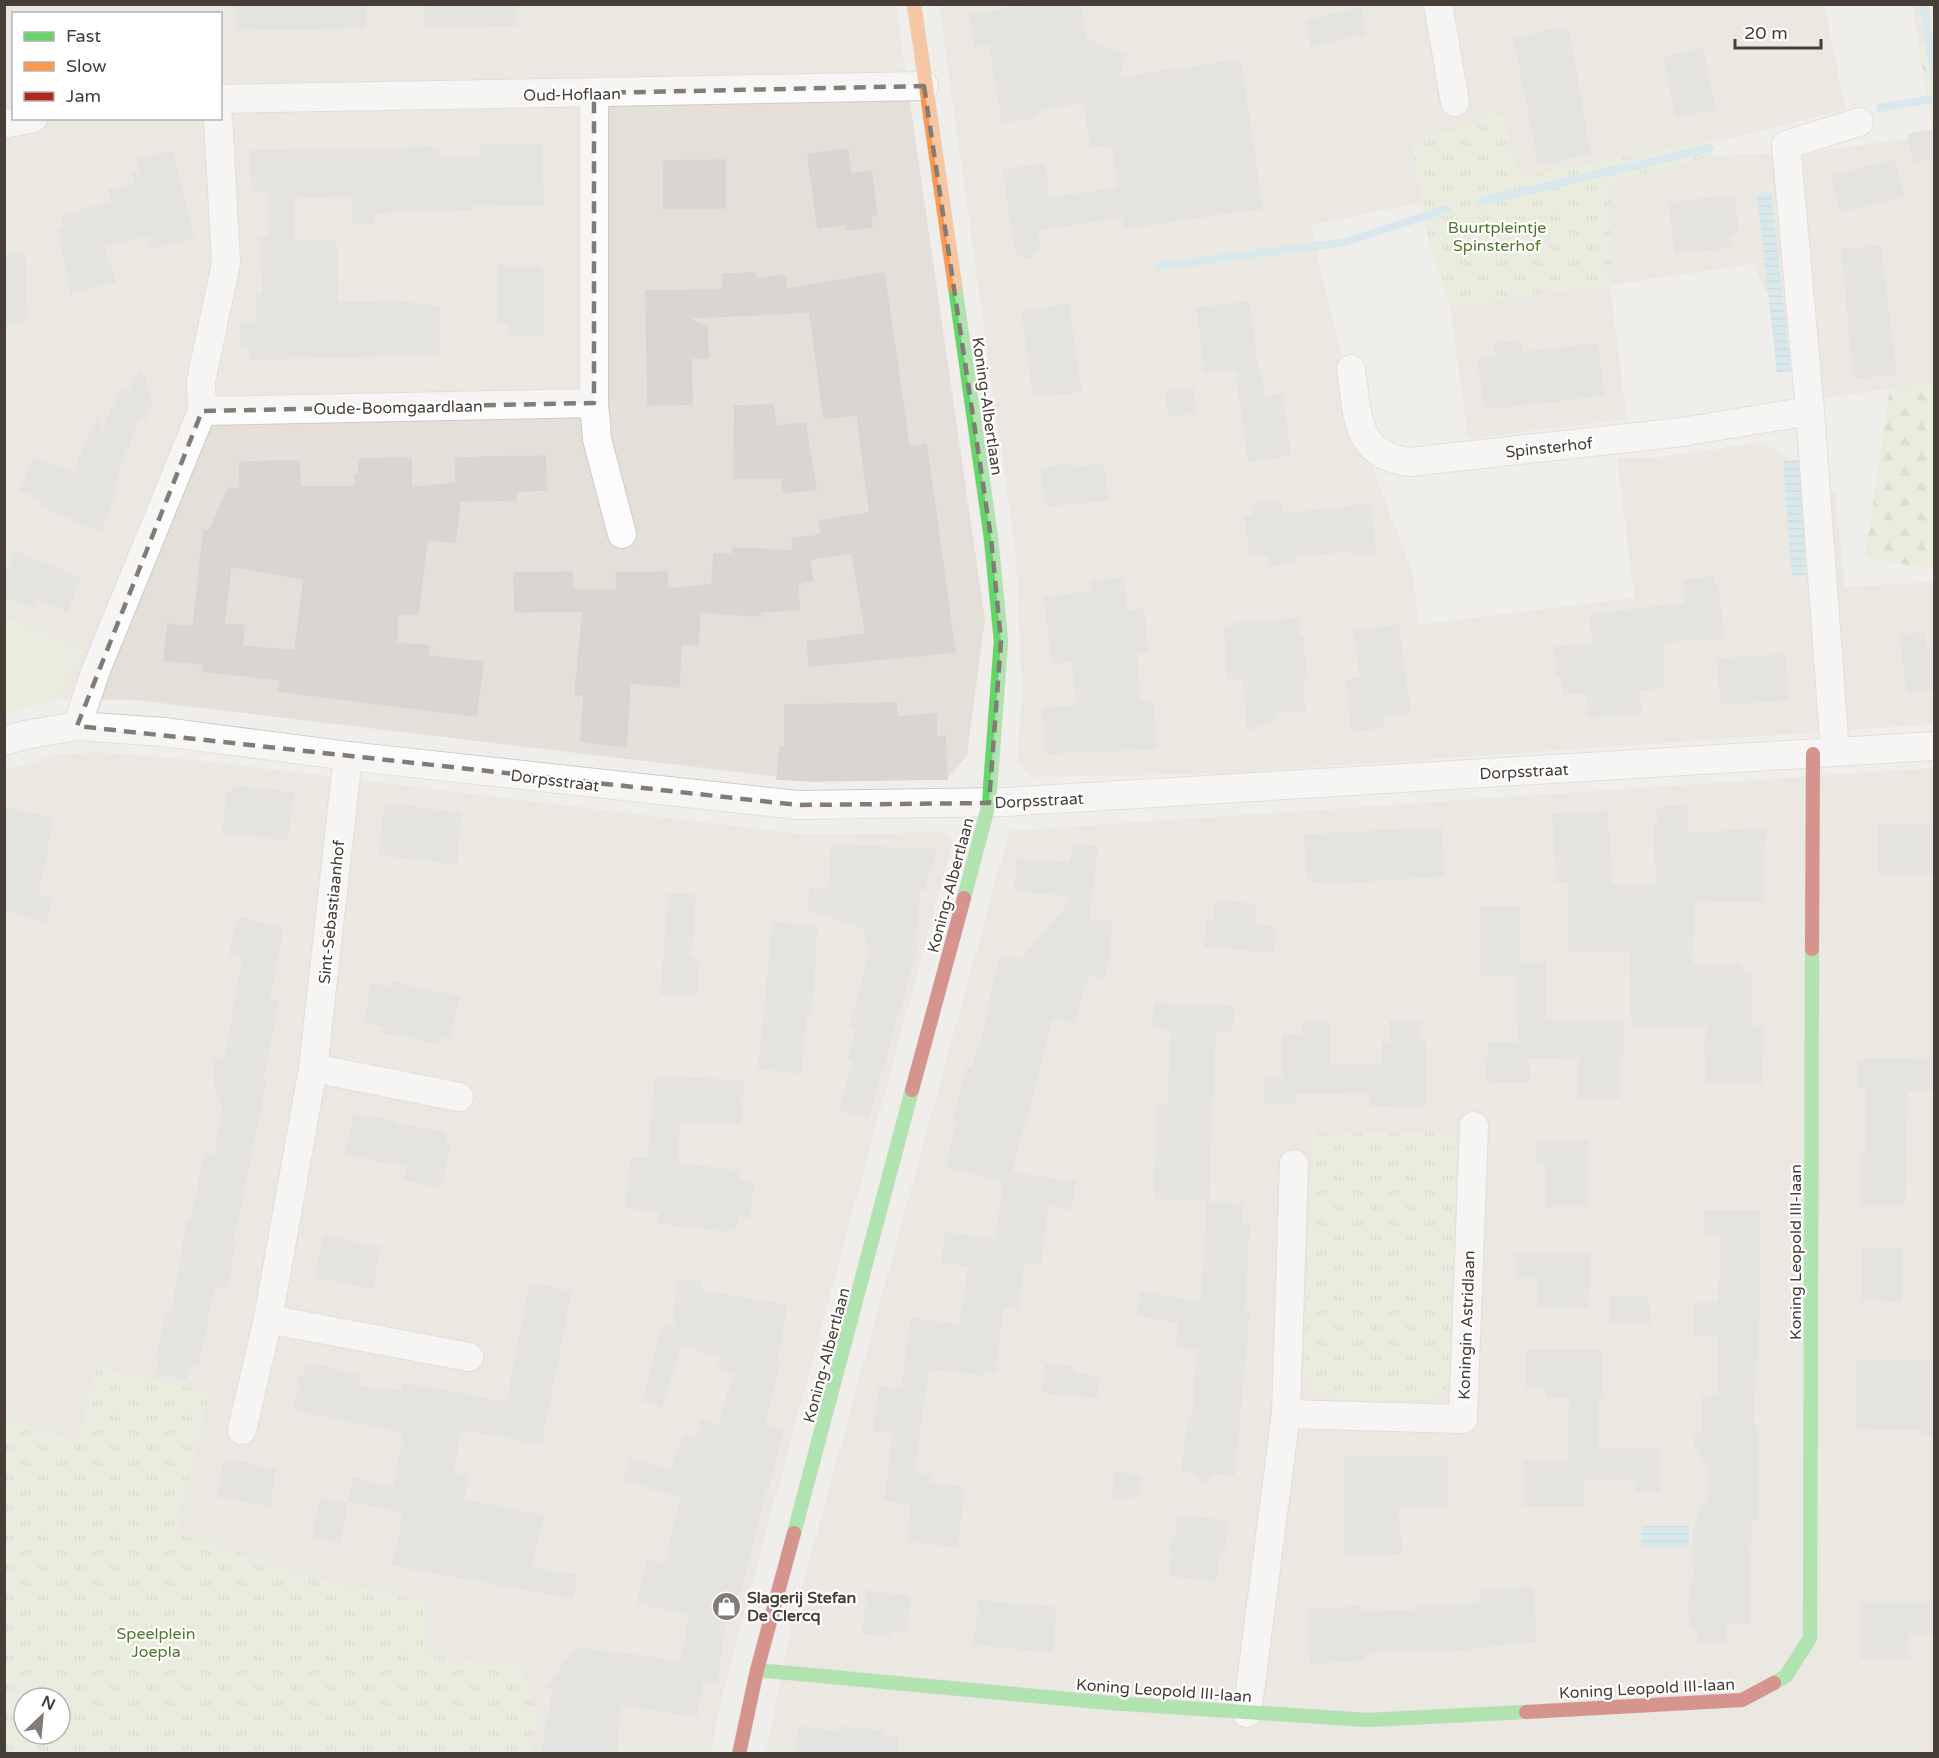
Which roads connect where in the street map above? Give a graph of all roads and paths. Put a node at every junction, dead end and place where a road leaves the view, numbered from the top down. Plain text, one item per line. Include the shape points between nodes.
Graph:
1 (914, 4) edge
2 (1438, 4) edge
3 (924, 86) junction
4 (594, 93) junction
5 (222, 99) edge
6 (1455, 102) dead end
7 (23, 120) edge
8 (218, 120) edge
9 (1859, 122) dead end
10 (4, 124) edge
11 (1351, 369) dead end
12 (594, 403) junction
13 (202, 411) junction
14 (1810, 411) junction
15 (622, 534) dead end
16 (77, 726) junction
17 (4, 741) edge
18 (1935, 746) edge
19 (1824, 753) junction
20 (348, 756) junction
21 (989, 803) junction
22 (313, 1068) junction
23 (459, 1097) dead end
24 (1474, 1126) dead end
25 (1294, 1164) dead end
26 (268, 1318) junction
27 (469, 1357) dead end
28 (1286, 1414) junction
29 (242, 1430) dead end
30 (757, 1670) junction
31 (1247, 1713) junction
32 (739, 1754) edge

1 - 3 street, Koning-Albertlaan
2 - 6 street
3 - 4 street, Oud-Hoflaan
3 - 21 street, Koning-Albertlaan via 991,538 1001,641
4 - 5 street, Oud-Hoflaan
4 - 12 street
7 - 10 street
8 - 13 street via 226,263 201,381
9 - 14 street via 1786,145
11 - 14 street, Spinsterhof via 1359,420 1367,440 1376,452 1391,460 1410,462 1682,432
12 - 13 street, Oude-Boomgaardlaan
12 - 15 street via 597,439
13 - 16 street via 96,669
14 - 19 street
16 - 17 street, Dorpsstraat
16 - 20 street, Dorpsstraat via 165,732
18 - 19 street, Dorpsstraat
19 - 21 street, Dorpsstraat
19 - 31 street, Koning Leopold III-laan via 1810,1638 1786,1676 1742,1700 1366,1720
20 - 21 street, Dorpsstraat via 798,804
20 - 22 street, Sint-Sebastiaanhof
21 - 30 street, Koning-Albertlaan
22 - 23 street
22 - 26 street, Sint-Sebastiaanhof
24 - 28 street, Koningin Astridlaan via 1463,1419
25 - 28 street
26 - 27 street
26 - 29 street, Sint-Sebastiaanhof
28 - 31 street
30 - 31 street, Koning Leopold III-laan
30 - 32 street, Koning-Albertlaan

